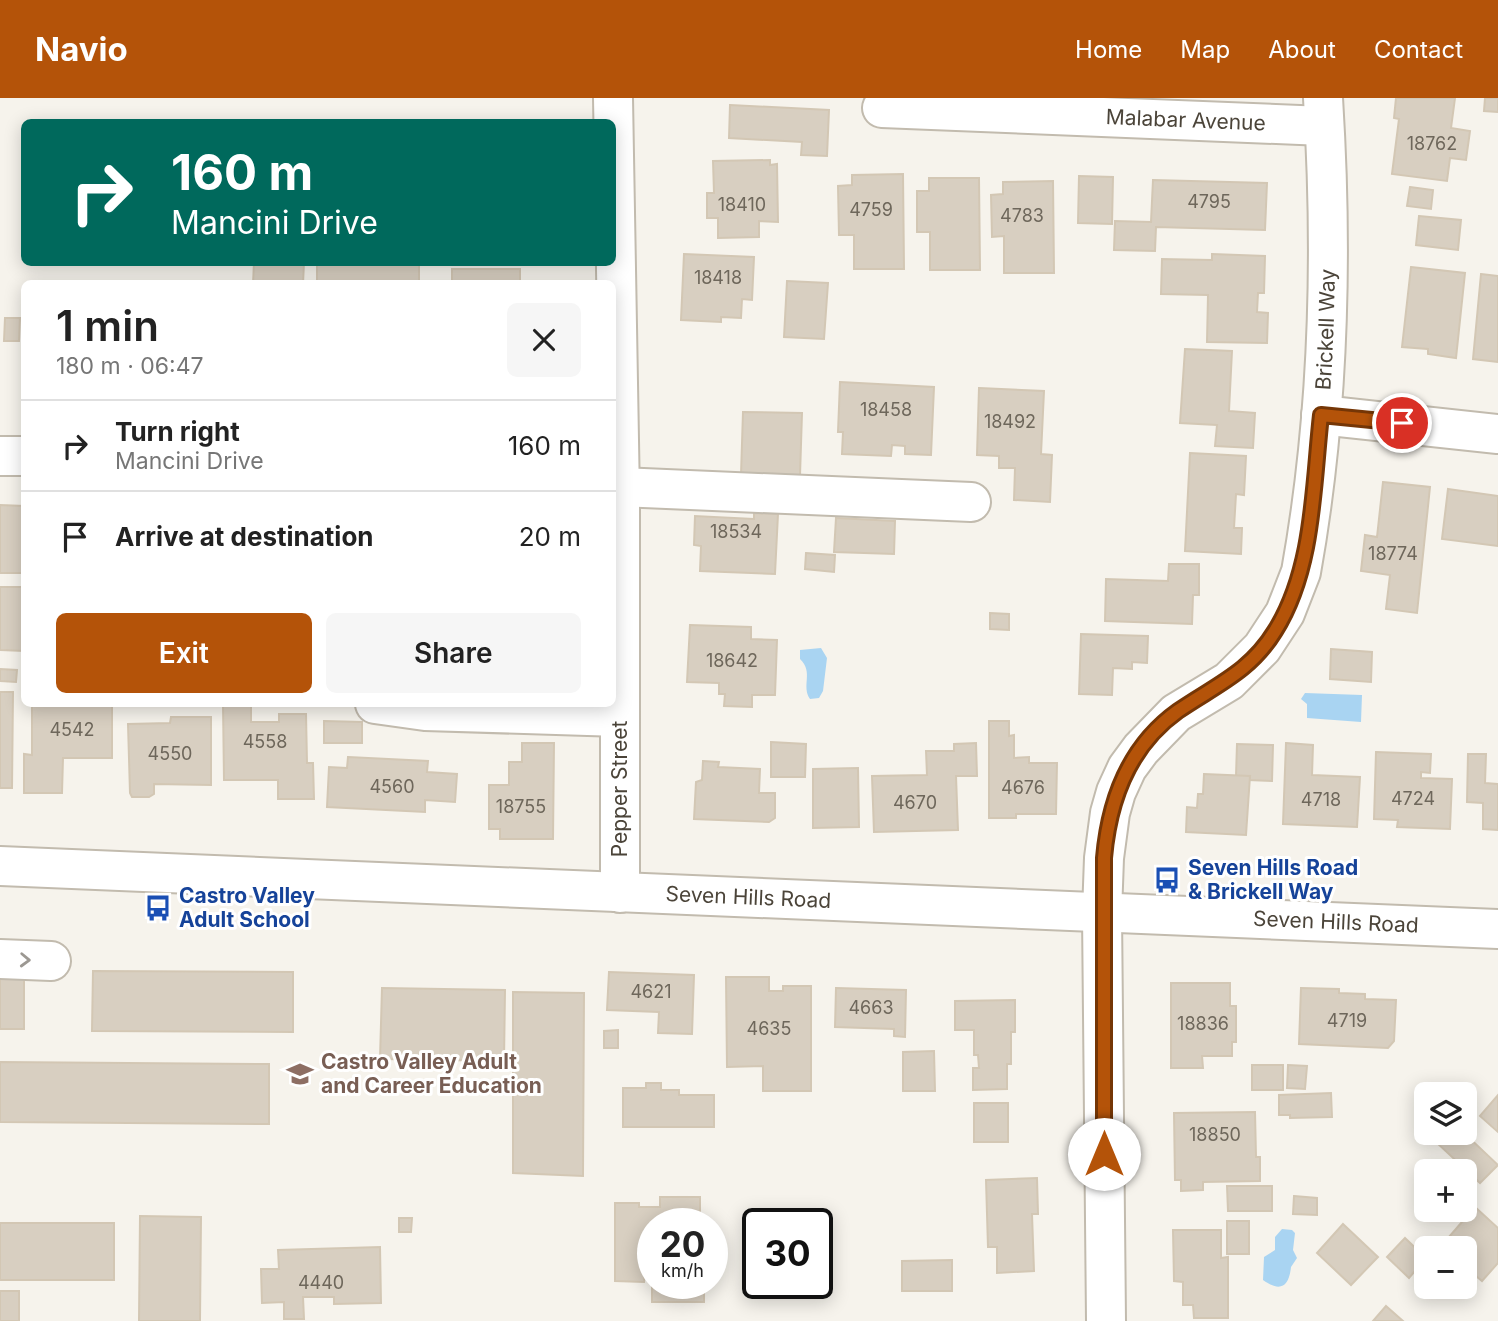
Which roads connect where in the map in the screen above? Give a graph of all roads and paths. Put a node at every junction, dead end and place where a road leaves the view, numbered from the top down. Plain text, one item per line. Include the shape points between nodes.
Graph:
1 (606, 98) edge
2 (882, 108) dead end
3 (1324, 112) edge
4 (607, 119) edge
5 (1321, 415) junction
6 (1498, 434) edge
7 (616, 441) edge
8 (0, 456) edge
9 (21, 456) edge
10 (620, 487) junction
11 (971, 502) dead end
12 (396, 707) edge
13 (620, 717) junction
14 (0, 866) edge
15 (620, 893) junction
16 (1102, 913) junction
17 (1498, 929) edge
18 (0, 960) edge
19 (51, 961) dead end
20 (1106, 1321) edge

1 - 4 street, Pepper Street
2 - 3 street, Malabar Avenue
3 - 5 street, Brickell Way via 1328,309
5 - 6 street
5 - 16 street, Brickell Way via 1306,547 1295,592 1275,632 1249,663 1177,713 1127,768 1106,835
7 - 10 street, Pepper Street
8 - 9 street
10 - 11 street
10 - 13 street, Pepper Street
12 - 13 street
13 - 15 street, Pepper Street
14 - 15 street, Seven Hills Road via 59,886
15 - 16 street, Seven Hills Road
16 - 17 street, Seven Hills Road
16 - 20 street, Brickell Way
18 -> 19 street

